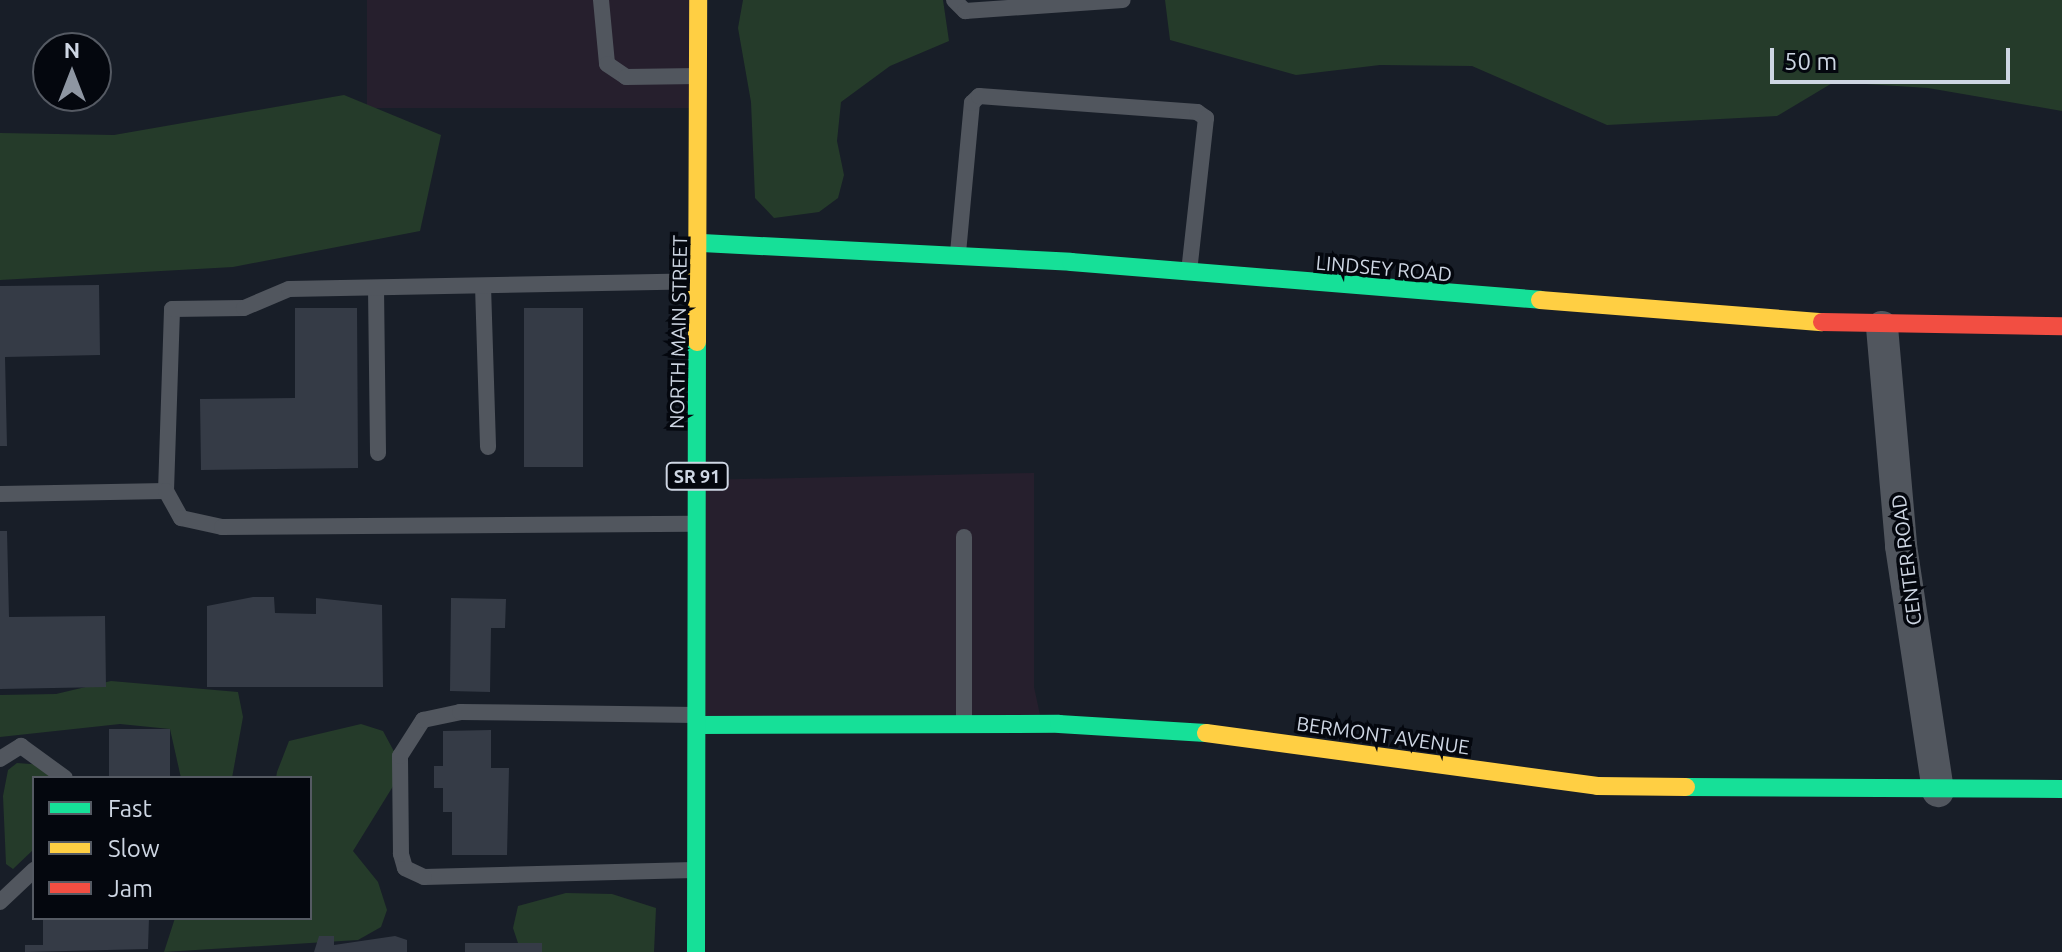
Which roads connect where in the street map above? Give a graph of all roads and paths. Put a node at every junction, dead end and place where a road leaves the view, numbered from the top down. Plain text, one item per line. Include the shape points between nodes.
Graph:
1 (601, 0) edge
2 (698, 0) edge
3 (954, 0) edge
4 (1123, 0) edge
5 (699, 76) junction
6 (702, 243) junction
7 (958, 255) junction
8 (1188, 273) junction
9 (701, 281) junction
10 (483, 286) junction
11 (376, 288) junction
12 (2062, 326) edge
13 (1882, 327) junction
14 (488, 447) dead end
15 (378, 453) dead end
16 (166, 491) junction
17 (0, 494) edge
18 (696, 524) junction
19 (964, 537) dead end
20 (698, 720) junction
21 (964, 723) junction
22 (0, 759) edge
23 (62, 776) edge
24 (2062, 789) edge
25 (1938, 791) junction
26 (696, 870) junction
27 (32, 872) edge
28 (0, 902) edge
29 (696, 952) edge

1 - 5 lane via 607,64 626,77
2 - 5 street, NORTH MAIN STREET / SR 91
3 - 4 lane via 965,11
5 - 6 street, NORTH MAIN STREET / SR 91
6 - 7 street, LINDSEY ROAD
6 - 9 street, NORTH MAIN STREET / SR 91
7 - 8 street, LINDSEY ROAD
7 - 8 lane via 972,103 979,96 1197,112 1206,118
8 - 13 street, LINDSEY ROAD
9 - 10 lane
9 - 18 street, NORTH MAIN STREET / SR 91
10 - 11 lane
10 - 14 lane
11 - 15 lane
11 - 16 lane via 289,289 244,308 172,309
12 - 13 street, LINDSEY ROAD
13 - 25 street, CENTER ROAD via 1901,546
16 - 17 lane
16 - 18 lane via 181,518 222,527
18 - 20 street, NORTH MAIN STREET / SR 91
19 - 21 lane
20 - 21 street, BERMONT AVENUE
20 - 26 street, NORTH MAIN STREET / SR 91
20 - 26 lane via 460,712 423,720 400,756 401,854 405,868 424,877
21 - 25 street, BERMONT AVENUE via 1225,734 1597,786
22 - 23 lane via 21,746
24 - 25 street, BERMONT AVENUE
26 - 29 street, NORTH MAIN STREET / SR 91
27 - 28 lane

